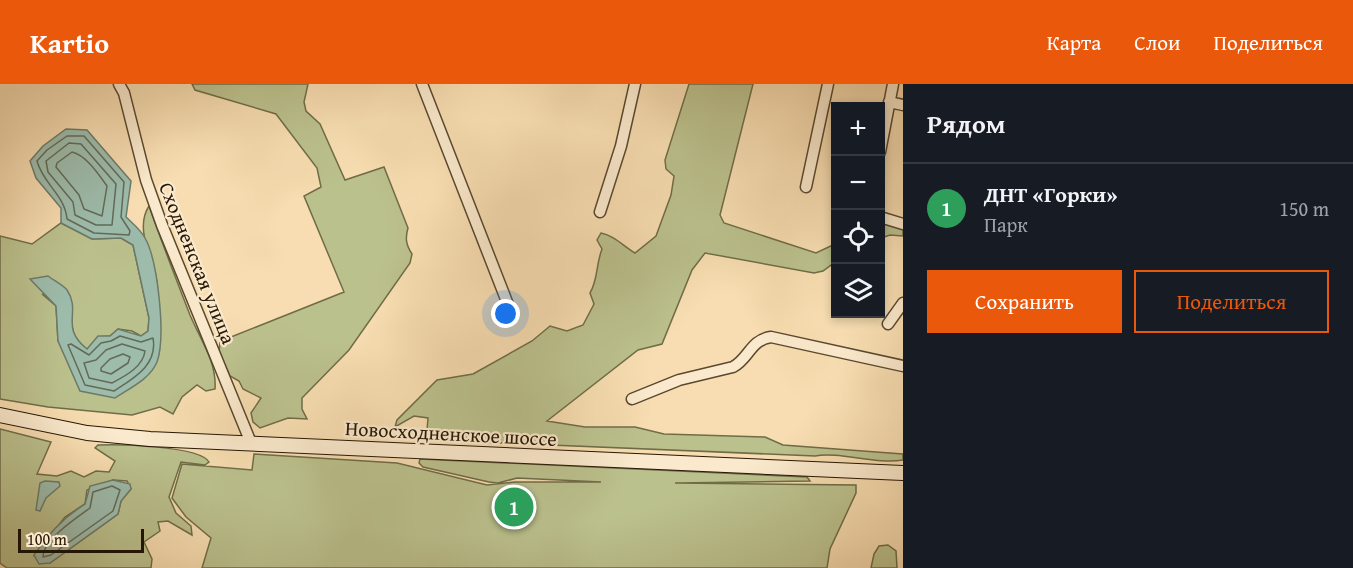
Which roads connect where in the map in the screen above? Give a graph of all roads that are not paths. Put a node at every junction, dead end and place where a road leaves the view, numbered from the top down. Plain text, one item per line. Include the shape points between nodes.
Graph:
1 (422, 84) edge
2 (635, 84) edge
3 (828, 84) edge
4 (893, 84) edge
5 (124, 87) edge
6 (889, 102) junction
7 (903, 105) edge
8 (885, 124) edge
9 (806, 187) dead end
10 (600, 212) dead end
11 (885, 219) edge
12 (903, 224) edge
13 (903, 303) edge
14 (510, 307) dead end
15 (888, 324) dead end
16 (903, 366) edge
17 (632, 399) dead end
18 (0, 415) edge
19 (251, 443) junction
20 (903, 473) edge

1 - 14 street
2 - 10 street
3 - 9 street
4 - 6 street
5 - 19 street, Сходненская улица via 146,180 162,225
6 - 7 street
6 - 8 street
11 - 12 street
13 - 15 street
16 - 17 street via 765,338 753,344 740,364 678,380
18 - 19 main road, Новосходненское шоссе via 87,433
19 - 20 main road, Новосходненское шоссе

